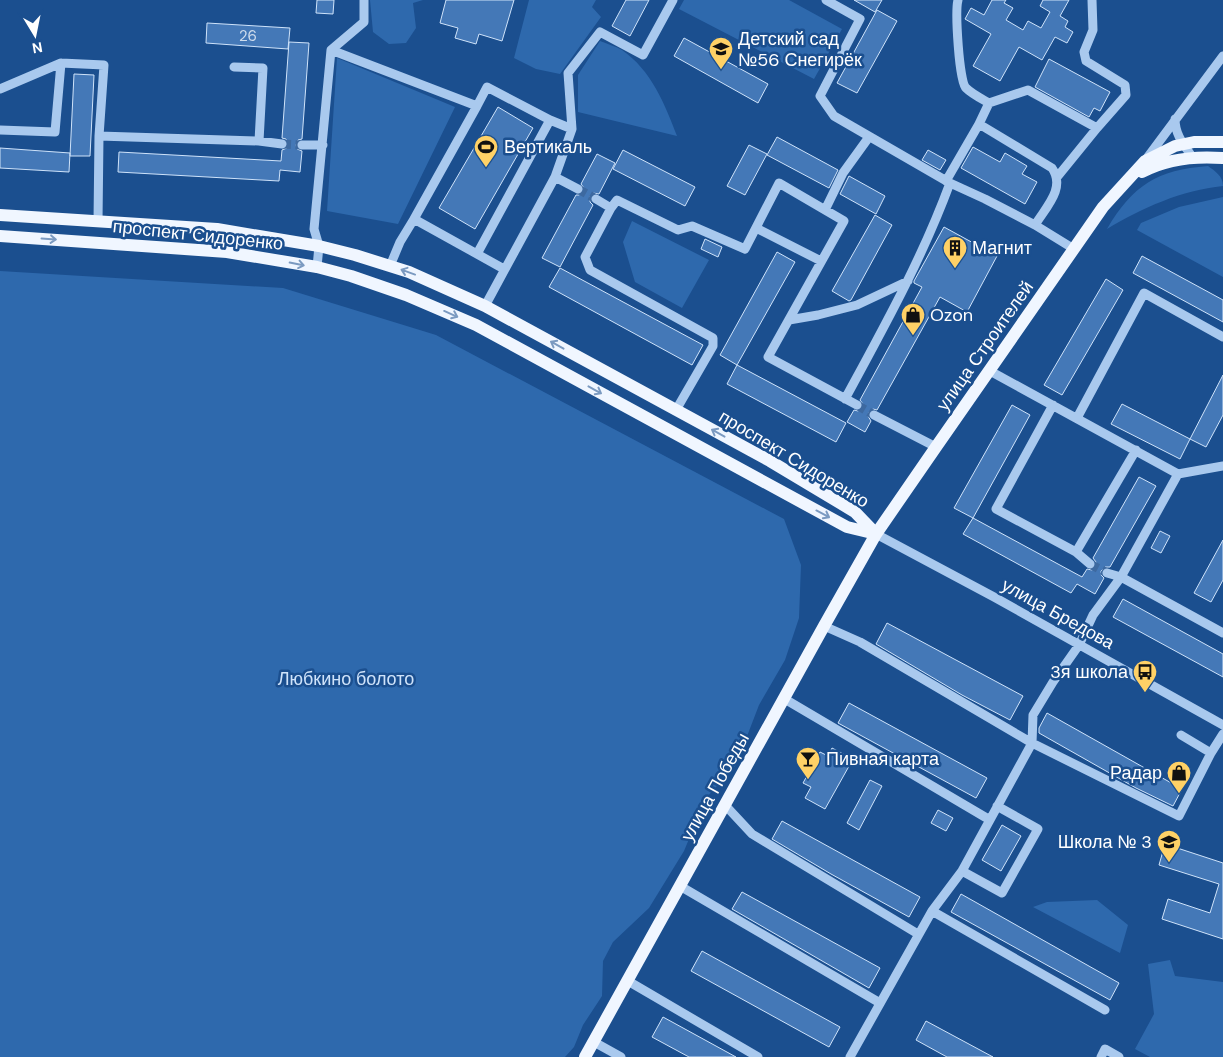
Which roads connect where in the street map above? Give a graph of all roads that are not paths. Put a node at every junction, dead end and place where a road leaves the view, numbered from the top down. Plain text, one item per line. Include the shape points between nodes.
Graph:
1 (364, 0) edge
2 (673, 0) edge
3 (826, 0) edge
4 (958, 0) edge
5 (1092, 0) edge
6 (330, 50) junction
7 (1223, 56) edge
8 (61, 63) junction
9 (234, 67) dead end
10 (0, 89) edge
11 (989, 103) junction
12 (477, 106) junction
13 (1175, 119) junction
14 (550, 120) junction
15 (979, 124) junction
16 (572, 128) junction
17 (1097, 128) junction
18 (0, 130) edge
19 (99, 136) junction
20 (869, 137) junction
21 (259, 141) junction
22 (1223, 142) edge
23 (282, 144) tunnel mouth
24 (1184, 144) junction
25 (322, 145) junction
26 (302, 146) tunnel mouth
27 (1194, 158) junction
28 (1223, 158) edge
29 (1145, 161) junction
30 (1058, 176) junction
31 (555, 177) junction
32 (1127, 181) junction
33 (948, 182) junction
34 (578, 189) tunnel mouth
35 (596, 199) tunnel mouth
36 (611, 208) junction
37 (825, 210) junction
38 (0, 215) edge
39 (414, 219) junction
40 (98, 221) junction
41 (1034, 225) junction
42 (756, 228) junction
43 (0, 236) edge
44 (319, 246) junction
45 (1074, 249) junction
46 (477, 254) junction
47 (821, 261) junction
48 (390, 266) junction
49 (317, 267) junction
50 (504, 269) junction
51 (909, 281) junction
52 (485, 306) junction
53 (789, 320) junction
54 (1223, 336) edge
55 (990, 371) junction
56 (845, 399) junction
57 (857, 405) tunnel mouth
58 (1053, 405) junction
59 (676, 410) junction
60 (874, 415) tunnel mouth
61 (1077, 418) junction
62 (936, 447) junction
63 (1136, 450) junction
64 (1223, 466) edge
65 (1178, 474) junction
66 (876, 534) junction
67 (1076, 552) junction
68 (1090, 564) tunnel mouth
69 (1107, 573) tunnel mouth
70 (1121, 577) junction
71 (824, 626) junction
72 (1223, 633) edge
73 (1080, 645) junction
74 (783, 698) junction
75 (1223, 725) edge
76 (1223, 734) edge
77 (1181, 735) dead end
78 (1032, 743) junction
79 (1212, 752) junction
80 (726, 806) junction
81 (998, 806) junction
82 (990, 820) junction
83 (962, 871) junction
84 (680, 886) junction
85 (932, 911) junction
86 (918, 934) junction
87 (628, 981) junction
88 (880, 1004) junction
89 (1105, 1010) dead end
90 (594, 1042) junction
91 (585, 1057) edge
92 (621, 1057) edge
93 (758, 1057) edge
94 (850, 1057) edge
95 (1101, 1057) edge
96 (1119, 1057) edge

1 - 6 street via 364,22
2 - 16 street via 643,55 600,32 594,38 568,73
3 - 20 street via 860,19 820,96 834,116
4 - 11 street via 956,24 961,79 965,88
5 - 17 street via 1093,30 1084,52 1086,61 1125,85 1126,95
6 - 12 street
6 - 25 street
7 - 13 street
8 - 10 street
8 - 18 street via 55,132
8 - 19 street via 104,65
9 - 21 street via 263,68
11 - 15 street
11 - 17 street via 1028,90
12 - 14 street via 487,87
12 - 39 street
13 - 24 street via 1175,129
13 - 29 street
14 - 16 street
14 - 46 street
15 - 30 street via 1052,168
15 - 33 street
16 - 31 street
17 - 30 street
19 - 21 street
19 - 40 street
20 - 33 street
20 - 37 street via 844,173
21 - 23 street
22 - 24 main road, улица Строителей
24 - 27 street
24 - 29 main road, улица Строителей
25 - 26 street
25 - 44 street via 314,229
27 - 28 main road, улица Строителей
27 - 32 main road, улица Строителей via 1155,165
29 - 32 main road, улица Строителей
30 - 41 street via 1058,189
31 - 34 street
31 - 50 street
32 - 45 main road, улица Строителей via 1103,207
33 - 41 street
33 - 51 street via 937,218
35 - 36 street
36 - 42 street via 617,200 678,230 692,226 745,249
36 - 59 street via 585,257 590,270 713,338 713,346
37 - 42 street via 779,183
37 - 47 street via 844,221
38 - 40 main road, проспект Сидоренко
39 - 46 street
39 - 48 street
40 - 44 main road, проспект Сидоренко via 217,230
41 - 45 street
42 - 47 street
43 -> 49 main road, проспект Сидоренко via 227,252
44 - 48 main road, проспект Сидоренко
44 - 49 street
45 - 55 main road, улица Строителей
46 - 50 street
47 - 53 street
52 -> 48 main road, проспект Сидоренко
49 -> 66 main road, проспект Сидоренко via 406,295 476,325 847,527
50 - 52 street
51 - 53 street via 857,305
51 - 56 street
59 -> 52 main road, проспект Сидоренко
53 - 56 street via 768,357
54 - 61 street via 1144,293
55 - 58 street
55 - 62 main road, улица Строителей
56 - 57 street
58 - 61 street
58 - 67 street via 996,509
66 -> 59 main road, проспект Сидоренко via 855,512
60 - 62 street
61 - 63 street
62 - 66 main road, улица Строителей
63 - 65 street
63 - 67 street
64 - 65 street
65 - 70 street
66 - 71 main road, улица Победы
66 - 73 street, улица Бредова
67 - 68 street
69 - 70 street
70 - 72 street
70 - 73 street via 1093,615
71 - 74 main road, улица Победы
71 - 78 street via 860,642
73 - 75 street, улица Бредова
73 - 78 street via 1033,715
74 - 80 main road, улица Победы
74 - 82 street
76 - 79 street
77 - 79 street
78 - 79 street via 1179,816
78 - 81 street
80 - 84 main road, улица Победы
80 - 86 street via 752,834
81 - 82 street
81 - 83 street via 1038,829 1002,893
82 - 83 street
83 - 85 street
84 - 87 main road, улица Победы
84 - 88 street
85 - 86 street
85 - 89 street
86 - 88 street
87 - 90 main road, улица Победы
87 - 93 street
88 - 94 street
90 - 91 main road, улица Победы
90 - 92 street
95 - 96 street via 1105,1049

